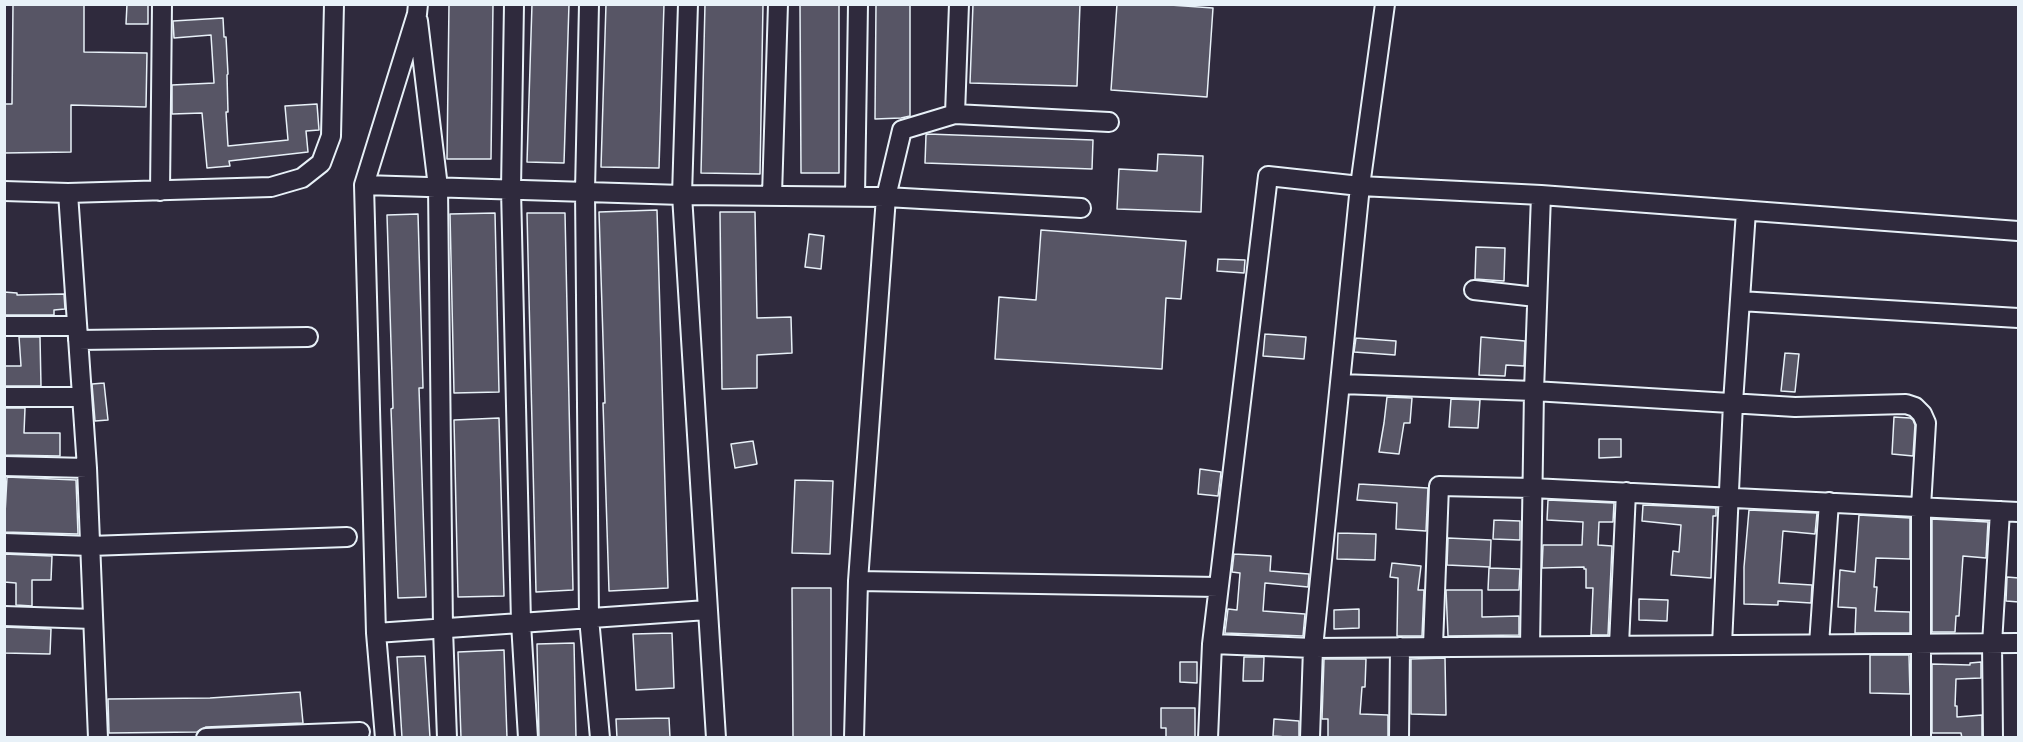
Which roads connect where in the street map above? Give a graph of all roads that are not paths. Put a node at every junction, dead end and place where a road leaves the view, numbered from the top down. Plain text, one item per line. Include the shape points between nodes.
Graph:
1 (162, 4) edge
2 (334, 4) edge
3 (514, 4) edge
4 (589, 4) edge
5 (688, 4) edge
6 (778, 4) edge
7 (858, 4) edge
8 (959, 4) edge
9 (1385, 4) edge
10 (417, 9) edge
11 (955, 114) junction
12 (1110, 122) dead end
13 (364, 185) junction
14 (1360, 186) junction
15 (438, 187) junction
16 (511, 189) junction
17 (4, 191) edge
18 (159, 191) junction
19 (585, 191) junction
20 (68, 193) junction
21 (682, 195) junction
22 (772, 195) junction
23 (1541, 195) junction
24 (855, 196) junction
25 (886, 197) junction
26 (1081, 208) dead end
27 (1746, 210) junction
28 (2019, 231) edge
29 (1474, 290) dead end
30 (1536, 297) junction
31 (1740, 301) junction
32 (2019, 318) edge
33 (4, 326) edge
34 (78, 333) junction
35 (308, 338) dead end
36 (1341, 384) junction
37 (1534, 391) junction
38 (4, 397) edge
39 (82, 397) junction
40 (1733, 403) junction
41 (4, 466) edge
42 (87, 468) junction
43 (1532, 488) junction
44 (1626, 492) junction
45 (1730, 498) junction
46 (1828, 502) junction
47 (1921, 507) junction
48 (2009, 512) edge
49 (347, 537) dead end
50 (4, 543) edge
51 (90, 546) junction
52 (858, 581) junction
53 (1218, 587) junction
54 (707, 610) junction
55 (4, 616) edge
56 (589, 618) junction
57 (93, 619) junction
58 (521, 623) junction
59 (443, 629) junction
60 (376, 633) junction
61 (1212, 644) junction
62 (1819, 644) junction
63 (1922, 644) junction
64 (1992, 644) junction
65 (2019, 644) edge
66 (1619, 645) junction
67 (1722, 645) junction
68 (1433, 646) junction
69 (1530, 646) junction
70 (1400, 647) junction
71 (1313, 648) junction
72 (360, 732) dead end
73 (1921, 736) dead end
74 (98, 738) edge
75 (206, 738) edge
76 (385, 738) edge
77 (447, 738) edge
78 (528, 738) edge
79 (600, 738) edge
80 (716, 738) edge
81 (854, 738) edge
82 (1208, 738) edge
83 (1310, 738) edge
84 (1399, 738) edge
85 (1993, 738) edge

1 - 18 street
2 - 18 street via 331,136 321,163 302,178 271,187
3 - 16 street
4 - 19 street
5 - 21 street
6 - 22 street
7 - 24 street
8 - 11 street
9 - 14 street
10 - 13 street
10 - 15 street
11 - 12 street
11 - 25 street via 902,130
13 - 15 street
13 - 60 street
14 - 23 street
14 - 36 street
14 - 53 street via 1268,176
15 - 16 street
15 - 59 street
16 - 19 street
16 - 58 street
17 - 20 street
18 - 20 street
19 - 21 street
19 - 56 street
20 - 34 street
21 - 22 street
21 - 54 street
22 - 24 street
23 - 27 street
23 - 30 street
24 - 25 street
25 - 26 street
25 - 52 street
27 - 28 street
27 - 31 street
29 - 30 street
30 - 37 street
31 - 32 street
31 - 40 street
33 - 34 street
34 - 35 street
34 - 39 street
36 - 37 street
36 - 71 street
37 - 40 street
37 - 43 street
38 - 39 street
39 - 42 street
40 - 45 street
40 - 47 street via 1915,407 1926,423
41 - 42 street
42 - 51 street
43 - 44 street
43 - 68 street via 1439,486
43 - 69 street
44 - 45 street
44 - 66 street
45 - 46 street
45 - 67 street
46 - 47 street
46 - 62 street
47 - 48 street
47 - 63 street
48 - 64 street
49 - 51 street
50 - 51 street
51 - 57 street
52 - 53 street
52 - 81 street
53 - 61 street
54 - 56 street
54 - 80 street
55 - 57 street
56 - 58 street
56 - 79 street
57 - 74 street
58 - 59 street
58 - 78 street
59 - 60 street
59 - 77 street
60 - 76 street
61 - 71 street
61 - 82 street
62 - 63 street
62 - 67 street
63 - 64 street
63 - 73 street
64 - 65 street
64 - 85 street
66 - 67 street
66 - 69 street
68 - 69 street
68 - 70 street
70 - 71 street
70 - 84 street
71 - 83 street
72 - 75 street

